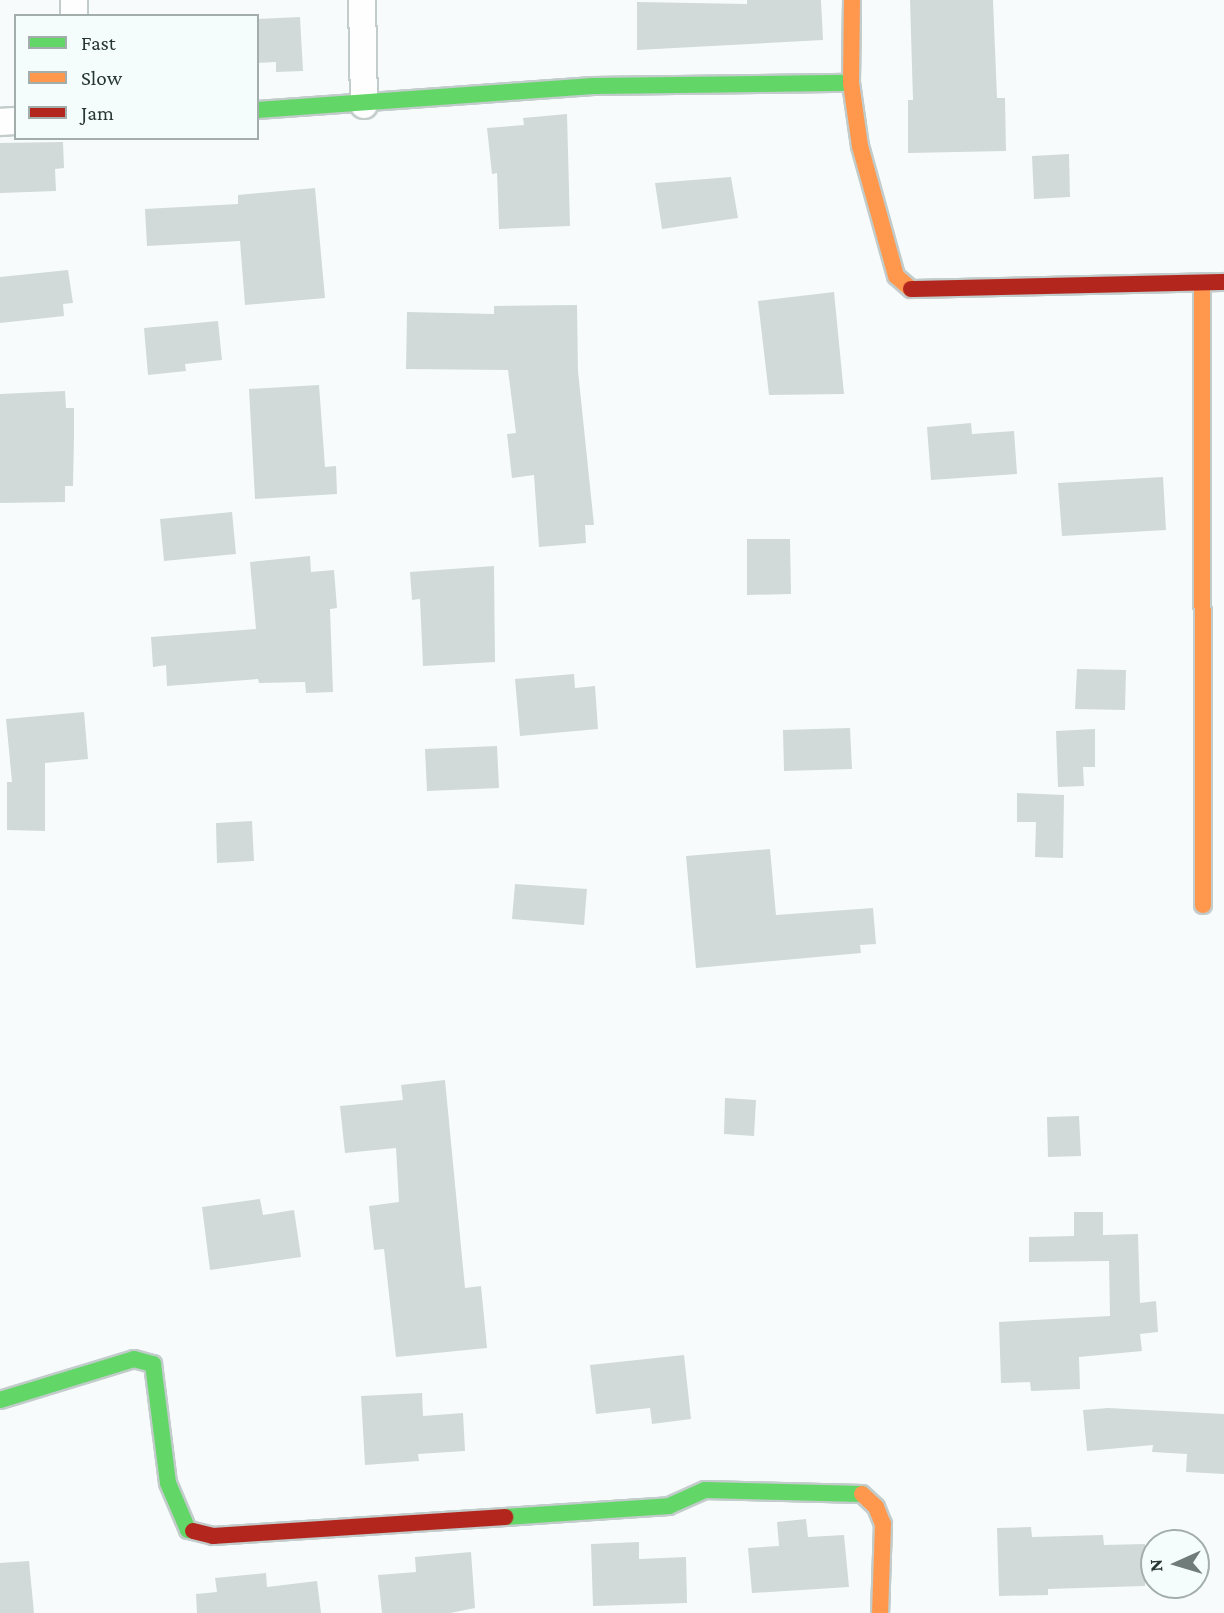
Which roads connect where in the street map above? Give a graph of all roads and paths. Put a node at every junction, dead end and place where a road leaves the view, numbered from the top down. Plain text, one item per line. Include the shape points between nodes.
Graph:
1 (362, 0) edge
2 (852, 0) edge
3 (851, 83) junction
4 (365, 105) junction
5 (259, 110) edge
6 (1224, 282) edge
7 (1202, 284) junction
8 (1203, 905) dead end
9 (0, 1400) edge
10 (880, 1613) edge

1 - 4 street
2 - 3 street
3 - 4 street via 593,86
3 - 7 street via 860,146 885,244 897,276 914,291
4 - 5 street
6 - 7 street
7 - 8 street
9 - 10 street via 134,1359 153,1364 168,1483 188,1530 212,1536 669,1506 705,1490 860,1492 876,1507 883,1524

